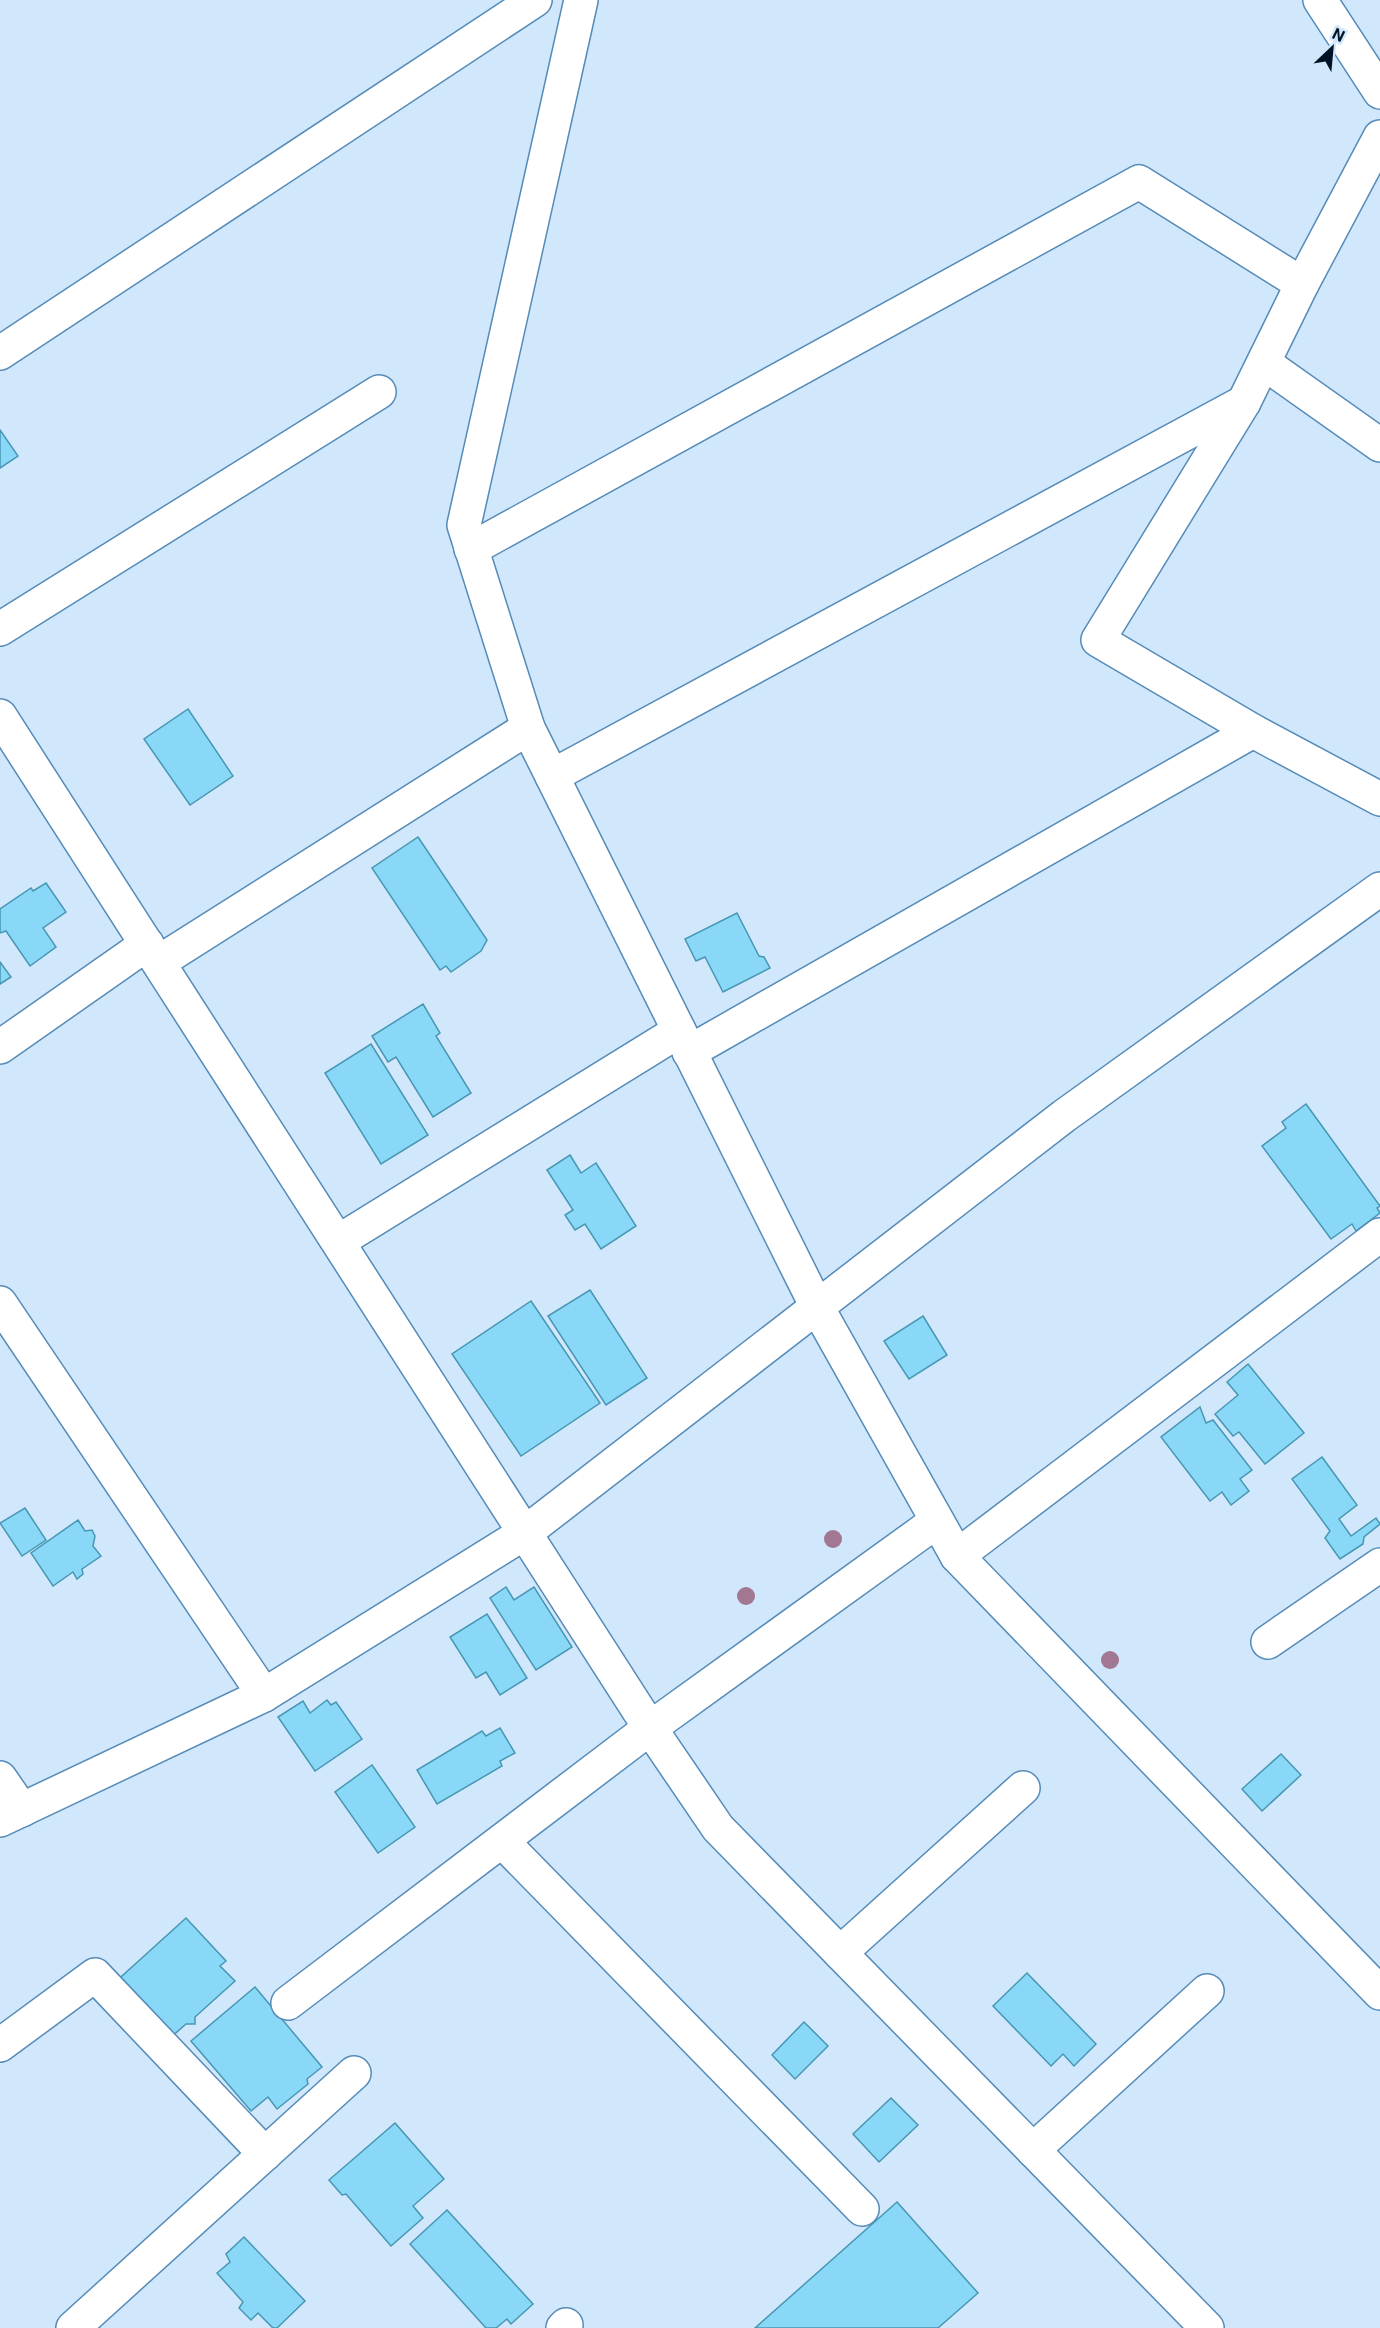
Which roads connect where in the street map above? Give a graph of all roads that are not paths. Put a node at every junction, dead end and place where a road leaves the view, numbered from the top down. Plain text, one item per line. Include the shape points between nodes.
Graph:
1 (535, 0) edge
2 (581, 0) edge
3 (1320, 0) edge
4 (1380, 92) edge
5 (1380, 137) edge
6 (1302, 284) junction
7 (0, 353) edge
8 (1264, 363) junction
9 (379, 392) dead end
10 (1244, 402) junction
11 (1380, 445) edge
12 (471, 549) junction
13 (0, 628) edge
14 (0, 716) edge
15 (528, 728) junction
16 (1253, 732) junction
17 (552, 776) junction
18 (1380, 799) edge
19 (1380, 888) edge
20 (153, 953) junction
21 (684, 1041) junction
22 (0, 1047) edge
23 (1380, 1235) edge
24 (339, 1241) junction
25 (0, 1303) edge
26 (817, 1307) junction
27 (937, 1521) junction
28 (526, 1533) junction
29 (957, 1556) junction
30 (1380, 1565) edge
31 (1268, 1642) dead end
32 (264, 1695) junction
33 (650, 1728) junction
34 (0, 1778) edge
35 (1023, 1788) dead end
36 (11, 1815) edge
37 (502, 1841) junction
38 (840, 1953) junction
39 (1207, 1991) dead end
40 (1380, 1993) edge
41 (288, 2003) dead end
42 (0, 2045) edge
43 (354, 2073) dead end
44 (1033, 2150) junction
45 (265, 2154) junction
46 (862, 2209) dead end
47 (73, 2328) edge
48 (1207, 2328) edge

1 - 7 street
2 - 12 street via 464,525
3 - 4 street
5 - 6 street
6 - 8 street
6 - 12 street via 1139,182
8 - 10 street
8 - 11 street
9 - 13 street
10 - 16 street via 1098,640
10 - 17 street
12 - 15 street
14 - 20 street
15 - 17 street
15 - 20 street
16 - 18 street
16 - 21 street
17 - 21 street
19 - 26 street via 1064,1116
20 - 22 street
20 - 24 street
21 - 24 street
21 - 26 street
23 - 29 street
24 - 28 street
25 - 32 street
26 - 27 street
26 - 28 street
27 - 29 street
27 - 33 street
28 - 32 street
28 - 33 street
29 - 40 street
30 - 31 street
32 - 36 street
33 - 37 street
33 - 38 street via 718,1828
34 - 36 street
35 - 38 street
37 - 41 street
37 - 46 street
38 - 44 street
39 - 44 street
42 - 45 street via 94,1975
43 - 45 street
44 - 48 street
45 - 47 street

